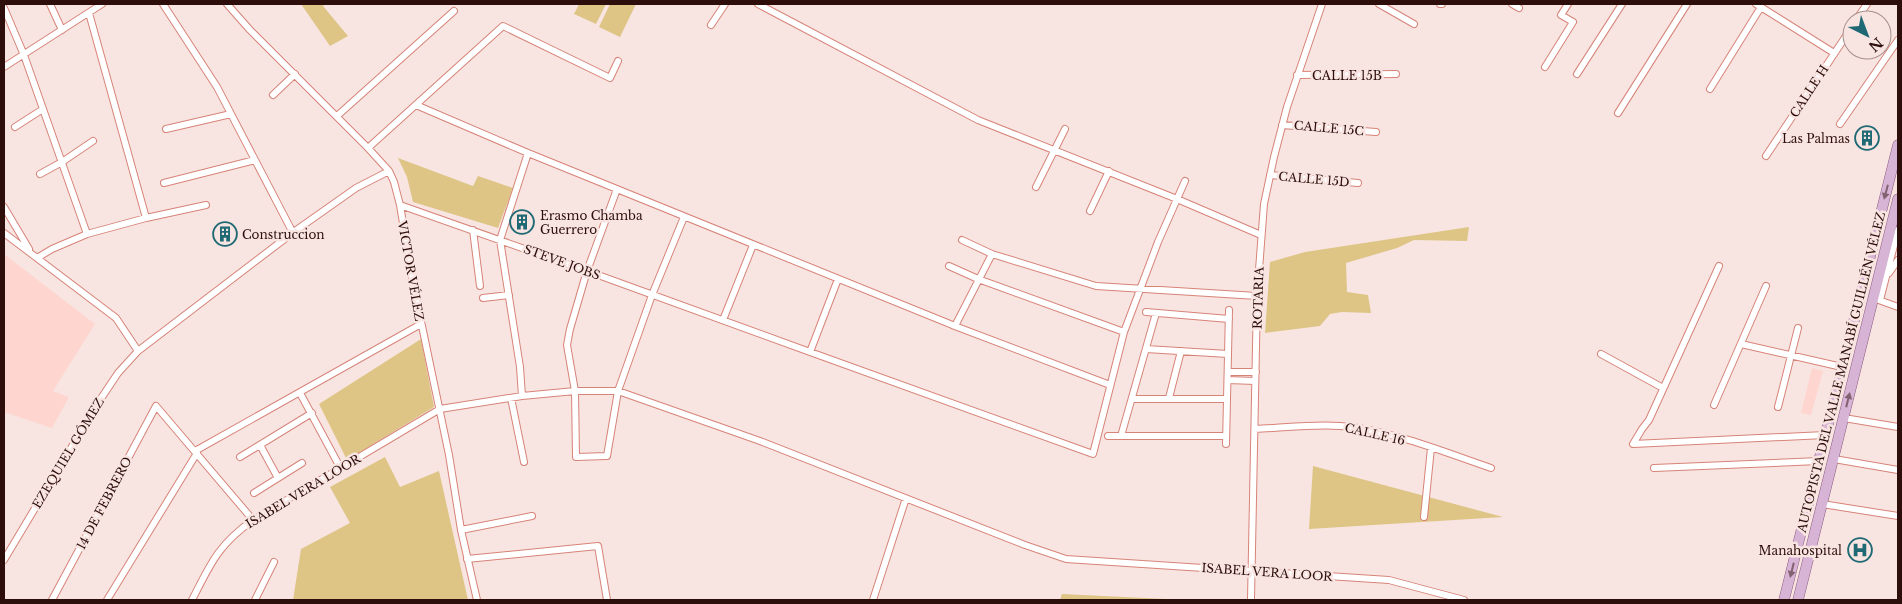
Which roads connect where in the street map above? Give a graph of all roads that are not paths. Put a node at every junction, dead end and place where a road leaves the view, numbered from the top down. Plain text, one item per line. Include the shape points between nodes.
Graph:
1 (50, 4) edge
2 (102, 4) edge
3 (163, 4) edge
4 (227, 4) edge
5 (725, 4) edge
6 (758, 4) edge
7 (1322, 4) edge
8 (1379, 4) edge
9 (1512, 4) edge
10 (1568, 4) edge
11 (1622, 4) edge
12 (1687, 4) edge
13 (1758, 6) edge
14 (4, 8) edge
15 (1520, 8) dead end
16 (454, 10) dead end
17 (89, 13) junction
18 (1414, 24) dead end
19 (711, 25) dead end
20 (62, 30) junction
21 (1898, 40) edge
22 (1842, 41) edge
23 (1834, 53) junction
24 (24, 54) junction
25 (618, 61) dead end
26 (4, 67) edge
27 (1545, 67) dead end
28 (295, 74) junction
29 (1396, 74) dead end
30 (1577, 74) dead end
31 (1297, 75) junction
32 (1710, 89) dead end
33 (273, 95) dead end
34 (416, 105) junction
35 (43, 109) junction
36 (1618, 113) dead end
37 (231, 114) junction
38 (337, 116) junction
39 (1840, 124) dead end
40 (1282, 125) junction
41 (16, 126) dead end
42 (166, 129) dead end
43 (1065, 130) dead end
44 (1376, 132) dead end
45 (93, 141) dead end
46 (1898, 144) edge
47 (368, 148) junction
48 (1055, 151) junction
49 (528, 153) junction
50 (1766, 156) dead end
51 (255, 160) junction
52 (62, 162) junction
53 (389, 171) junction
54 (1109, 171) junction
55 (40, 174) dead end
56 (1270, 175) junction
57 (1185, 181) dead end
58 (1358, 183) dead end
59 (164, 184) dead end
60 (1036, 187) dead end
61 (617, 189) junction
62 (1177, 199) junction
63 (1898, 199) edge
64 (206, 205) dead end
65 (400, 205) junction
66 (4, 207) edge
67 (1090, 211) dead end
68 (684, 216) junction
69 (146, 218) junction
70 (473, 230) junction
71 (1898, 230) edge
72 (4, 233) edge
73 (87, 233) junction
74 (293, 233) junction
75 (1261, 235) junction
76 (500, 240) junction
77 (962, 240) dead end
78 (753, 245) junction
79 (992, 254) junction
80 (34, 255) junction
81 (1898, 260) edge
82 (949, 266) dead end
83 (1719, 266) dead end
84 (587, 271) junction
85 (1886, 278) junction
86 (838, 279) junction
87 (978, 279) junction
88 (480, 286) dead end
89 (1766, 286) dead end
90 (1140, 289) junction
91 (509, 295) junction
92 (652, 295) junction
93 (1257, 296) junction
94 (1876, 296) junction
95 (483, 298) dead end
96 (1898, 307) edge
97 (1229, 310) dead end
98 (1146, 312) dead end
99 (1156, 313) junction
100 (1229, 318) junction
101 (723, 320) junction
102 (421, 324) junction
103 (954, 326) junction
104 (1798, 328) dead end
105 (1124, 332) junction
106 (1741, 344) junction
107 (1146, 349) junction
108 (138, 351) junction
109 (1181, 351) junction
110 (810, 352) junction
111 (1228, 354) junction
112 (1601, 354) dead end
113 (1791, 356) junction
114 (1842, 367) junction
115 (1228, 372) junction
116 (1256, 372) junction
117 (1228, 380) junction
118 (1255, 381) junction
119 (1110, 385) junction
120 (1663, 388) junction
121 (575, 390) junction
122 (618, 391) junction
123 (300, 393) junction
124 (522, 396) junction
125 (511, 398) junction
126 (1169, 398) junction
127 (1132, 399) junction
128 (1227, 399) junction
129 (1714, 405) dead end
130 (1778, 407) dead end
131 (440, 409) junction
132 (312, 413) junction
133 (1844, 418) junction
134 (1898, 426) edge
135 (1255, 428) junction
136 (1825, 435) junction
137 (1108, 436) dead end
138 (1121, 436) junction
139 (1226, 436) junction
140 (1226, 444) dead end
141 (260, 445) junction
142 (1431, 448) junction
143 (196, 452) junction
144 (240, 457) dead end
145 (1834, 459) junction
146 (1819, 460) junction
147 (524, 462) dead end
148 (302, 463) dead end
149 (1491, 468) dead end
150 (1654, 468) dead end
151 (341, 469) junction
152 (1898, 470) edge
153 (278, 478) junction
154 (1813, 485) junction
155 (1826, 488) junction
156 (254, 493) dead end
157 (906, 498) junction
158 (1822, 504) junction
159 (532, 516) dead end
160 (1898, 516) edge
161 (1424, 517) dead end
162 (253, 520) junction
163 (461, 530) junction
164 (467, 559) junction
165 (4, 560) edge
166 (274, 562) dead end
167 (1252, 572) junction
168 (52, 600) edge
169 (108, 600) edge
170 (192, 600) edge
171 (255, 600) edge
172 (477, 600) edge
173 (607, 600) edge
174 (873, 600) edge
175 (1251, 600) edge
176 (1464, 600) edge
177 (1784, 600) edge
178 (1798, 600) edge

1 - 20 street
2 - 17 street
3 - 37 street
4 - 28 street, VICTOR VÉLEZ
5 - 19 street
6 - 48 street via 968,115
7 - 31 street, ROTARIA
8 - 18 street
9 - 15 street
10 - 27 street via 1561,15 1573,22
11 - 30 street
12 - 36 street
13 - 23 street
13 - 32 street
14 - 24 street
16 - 38 street
17 - 20 street
17 - 69 street
20 - 24 street
21 - 39 street
22 - 23 street, CALLE H
23 - 50 street, CALLE H
24 - 26 street
24 - 35 street
25 - 34 street via 610,78 502,26
28 - 33 street
28 - 38 street, VICTOR VÉLEZ
29 - 31 street, CALLE 15B
31 - 40 street, ROTARIA
34 - 47 street
34 - 49 street
35 - 41 street
35 - 52 street
37 - 42 street
37 - 51 street
38 - 47 street, VICTOR VÉLEZ
40 - 44 street, CALLE 15C
40 - 56 street, ROTARIA
43 - 48 street
45 - 52 street
46 -> 114 main road, AUTOPISTA DEL VALLE MANABÍ GUILLÉN VÉLEZ
47 - 53 street, VICTOR VÉLEZ
48 - 54 street
48 - 60 street
49 - 61 street
49 - 76 street
51 - 59 street
51 - 74 street
52 - 55 street
52 - 73 street
53 - 65 street, VICTOR VÉLEZ
53 - 74 street, EZEQUIEL GÓMEZ via 356,188
54 - 62 street
54 - 67 street
56 - 58 street, CALLE 15D
56 - 75 street, ROTARIA
57 - 62 street
61 - 68 street
61 - 84 street
62 - 75 street
62 - 90 street
63 - 94 main road, AUTOPISTA DEL VALLE MANABÍ GUILLÉN VÉLEZ
64 - 69 street
65 - 70 street, STEVE JOBS
65 - 102 street, VICTOR VÉLEZ
66 - 80 street
68 - 78 street
68 - 92 street
69 - 73 street
70 - 76 street, STEVE JOBS
70 - 88 street
71 - 85 street
72 - 80 street
73 - 80 street
74 - 108 street, EZEQUIEL GÓMEZ
75 - 93 street, ROTARIA
76 - 84 street, STEVE JOBS
76 - 91 street
77 - 79 street
78 - 86 street
78 - 101 street
79 - 87 street
79 - 90 street via 1090,285
80 - 108 street via 116,318
81 - 85 street
82 - 87 street
83 - 120 street
84 - 92 street, STEVE JOBS
84 - 121 street via 567,345
85 - 94 street
86 - 103 street
86 - 110 street
87 - 103 street
87 - 105 street
89 - 106 street
90 - 93 street
90 - 105 street
91 - 95 street
91 - 124 street
92 - 101 street, STEVE JOBS
92 - 122 street
93 - 116 street, ROTARIA
94 - 96 street
133 -> 94 main road, AUTOPISTA DEL VALLE MANABÍ GUILLÉN VÉLEZ
97 - 100 street
98 - 99 street
99 - 100 street
99 - 107 street
100 - 111 street
101 - 110 street, STEVE JOBS
102 - 123 street
102 - 131 street, VICTOR VÉLEZ
103 - 119 street
104 - 113 street
105 - 119 street
106 - 113 street
106 - 129 street
107 - 109 street
107 - 127 street
108 - 165 street, EZEQUIEL GÓMEZ via 98,403
109 - 111 street
109 - 126 street
110 - 119 street, STEVE JOBS via 1093,454
111 - 115 street
112 - 120 street
113 - 114 street
113 - 130 street
114 - 136 main road, AUTOPISTA DEL VALLE MANABÍ GUILLÉN VÉLEZ
115 - 116 street
115 - 117 street
116 - 118 street, ROTARIA
117 - 118 street
117 - 128 street
118 - 135 street, ROTARIA
120 - 136 street via 1650,420 1633,444
121 - 122 street, ISABEL VERA LOOR
121 - 122 street via 576,457 607,456
121 - 124 street, ISABEL VERA LOOR
122 - 157 street, ISABEL VERA LOOR via 760,441
123 - 132 street
123 - 143 street
124 - 125 street, ISABEL VERA LOOR
125 - 131 street, ISABEL VERA LOOR
125 - 147 street
126 - 127 street
126 - 128 street
127 - 138 street
128 - 139 street
131 - 151 street, ISABEL VERA LOOR
131 - 163 street, VICTOR VÉLEZ
132 - 141 street
132 - 151 street
133 - 134 street
133 - 145 main road, AUTOPISTA DEL VALLE MANABÍ GUILLÉN VÉLEZ
135 - 142 street, CALLE 16 via 1339,426 1376,432
135 - 167 street, ROTARIA
136 - 146 main road, AUTOPISTA DEL VALLE MANABÍ GUILLÉN VÉLEZ
137 - 138 street
138 - 139 street
139 - 140 street
141 - 144 street
141 - 153 street
142 - 149 street, CALLE 16
142 - 161 street
143 - 162 street
143 - 168 street, 14 DE FEBRERO via 156,406
143 - 169 street
145 - 152 street
145 - 155 main road, AUTOPISTA DEL VALLE MANABÍ GUILLÉN VÉLEZ
146 - 150 street
146 - 154 main road, AUTOPISTA DEL VALLE MANABÍ GUILLÉN VÉLEZ
148 - 153 street
151 - 162 street, ISABEL VERA LOOR
153 - 156 street
154 - 155 main road
154 -> 177 main road, AUTOPISTA DEL VALLE MANABÍ GUILLÉN VÉLEZ
155 - 158 main road, AUTOPISTA DEL VALLE MANABÍ GUILLÉN VÉLEZ
157 - 167 street, ISABEL VERA LOOR via 1066,559
157 - 174 street
158 - 160 street
158 - 178 main road, AUTOPISTA DEL VALLE MANABÍ GUILLÉN VÉLEZ
159 - 163 street
162 - 170 street, ISABEL VERA LOOR via 222,547
163 - 164 street, VICTOR VÉLEZ
164 - 172 street, VICTOR VÉLEZ
164 - 173 street via 598,546
166 - 171 street
167 - 175 street, ROTARIA
167 - 176 street, ISABEL VERA LOOR via 1389,580

